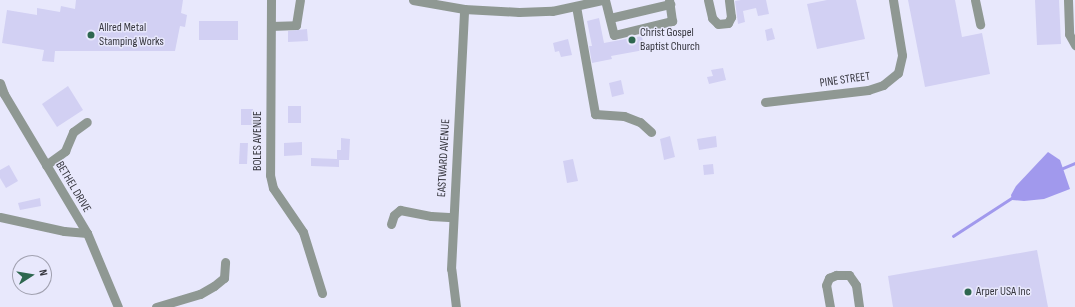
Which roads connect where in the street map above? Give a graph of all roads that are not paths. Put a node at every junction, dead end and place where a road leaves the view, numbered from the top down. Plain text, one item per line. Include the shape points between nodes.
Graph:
1 (271, 0) edge
2 (300, 0) edge
3 (413, 0) edge
4 (602, 0) edge
5 (605, 0) edge
6 (708, 0) edge
7 (729, 0) edge
8 (893, 0) edge
9 (975, 0) edge
10 (1068, 0) edge
11 (669, 2) edge
12 (576, 6) junction
13 (464, 9) junction
14 (610, 18) junction
15 (980, 24) dead end
16 (271, 26) junction
17 (1075, 45) edge
18 (0, 83) edge
19 (765, 102) dead end
20 (88, 122) dead end
21 (651, 132) dead end
22 (46, 165) junction
23 (0, 217) edge
24 (453, 217) junction
25 (391, 224) dead end
26 (87, 233) junction
27 (225, 262) dead end
28 (322, 293) dead end
29 (118, 307) edge
30 (156, 307) edge
31 (456, 307) edge
32 (830, 307) edge
33 (859, 307) edge

1 - 16 street, BOLES AVENUE
2 - 16 street via 296,25
3 - 13 street
4 - 12 street
5 - 14 street
6 - 7 street via 712,18 718,24 728,23 731,17
8 - 19 street, PINE STREET via 902,55 898,73 883,85 868,90
9 - 15 street
10 - 17 street via 1069,34
11 - 14 street
11 - 14 street via 672,21 614,35
12 - 13 street via 536,12
12 - 21 street via 595,114 624,116 640,122
13 - 24 street, EASTWARD AVENUE
16 - 28 street, BOLES AVENUE via 270,175 273,188 303,232
18 - 22 street, BETHEL DRIVE
20 - 22 street via 73,132 65,151
22 - 26 street, BETHEL DRIVE
23 - 26 street via 64,231
24 - 25 street via 400,210 394,214
24 - 31 street, EASTWARD AVENUE via 451,269
26 - 29 street, BETHEL DRIVE
27 - 30 street via 224,278 214,286 200,294
32 - 33 street via 826,285 828,278 849,275 856,285

